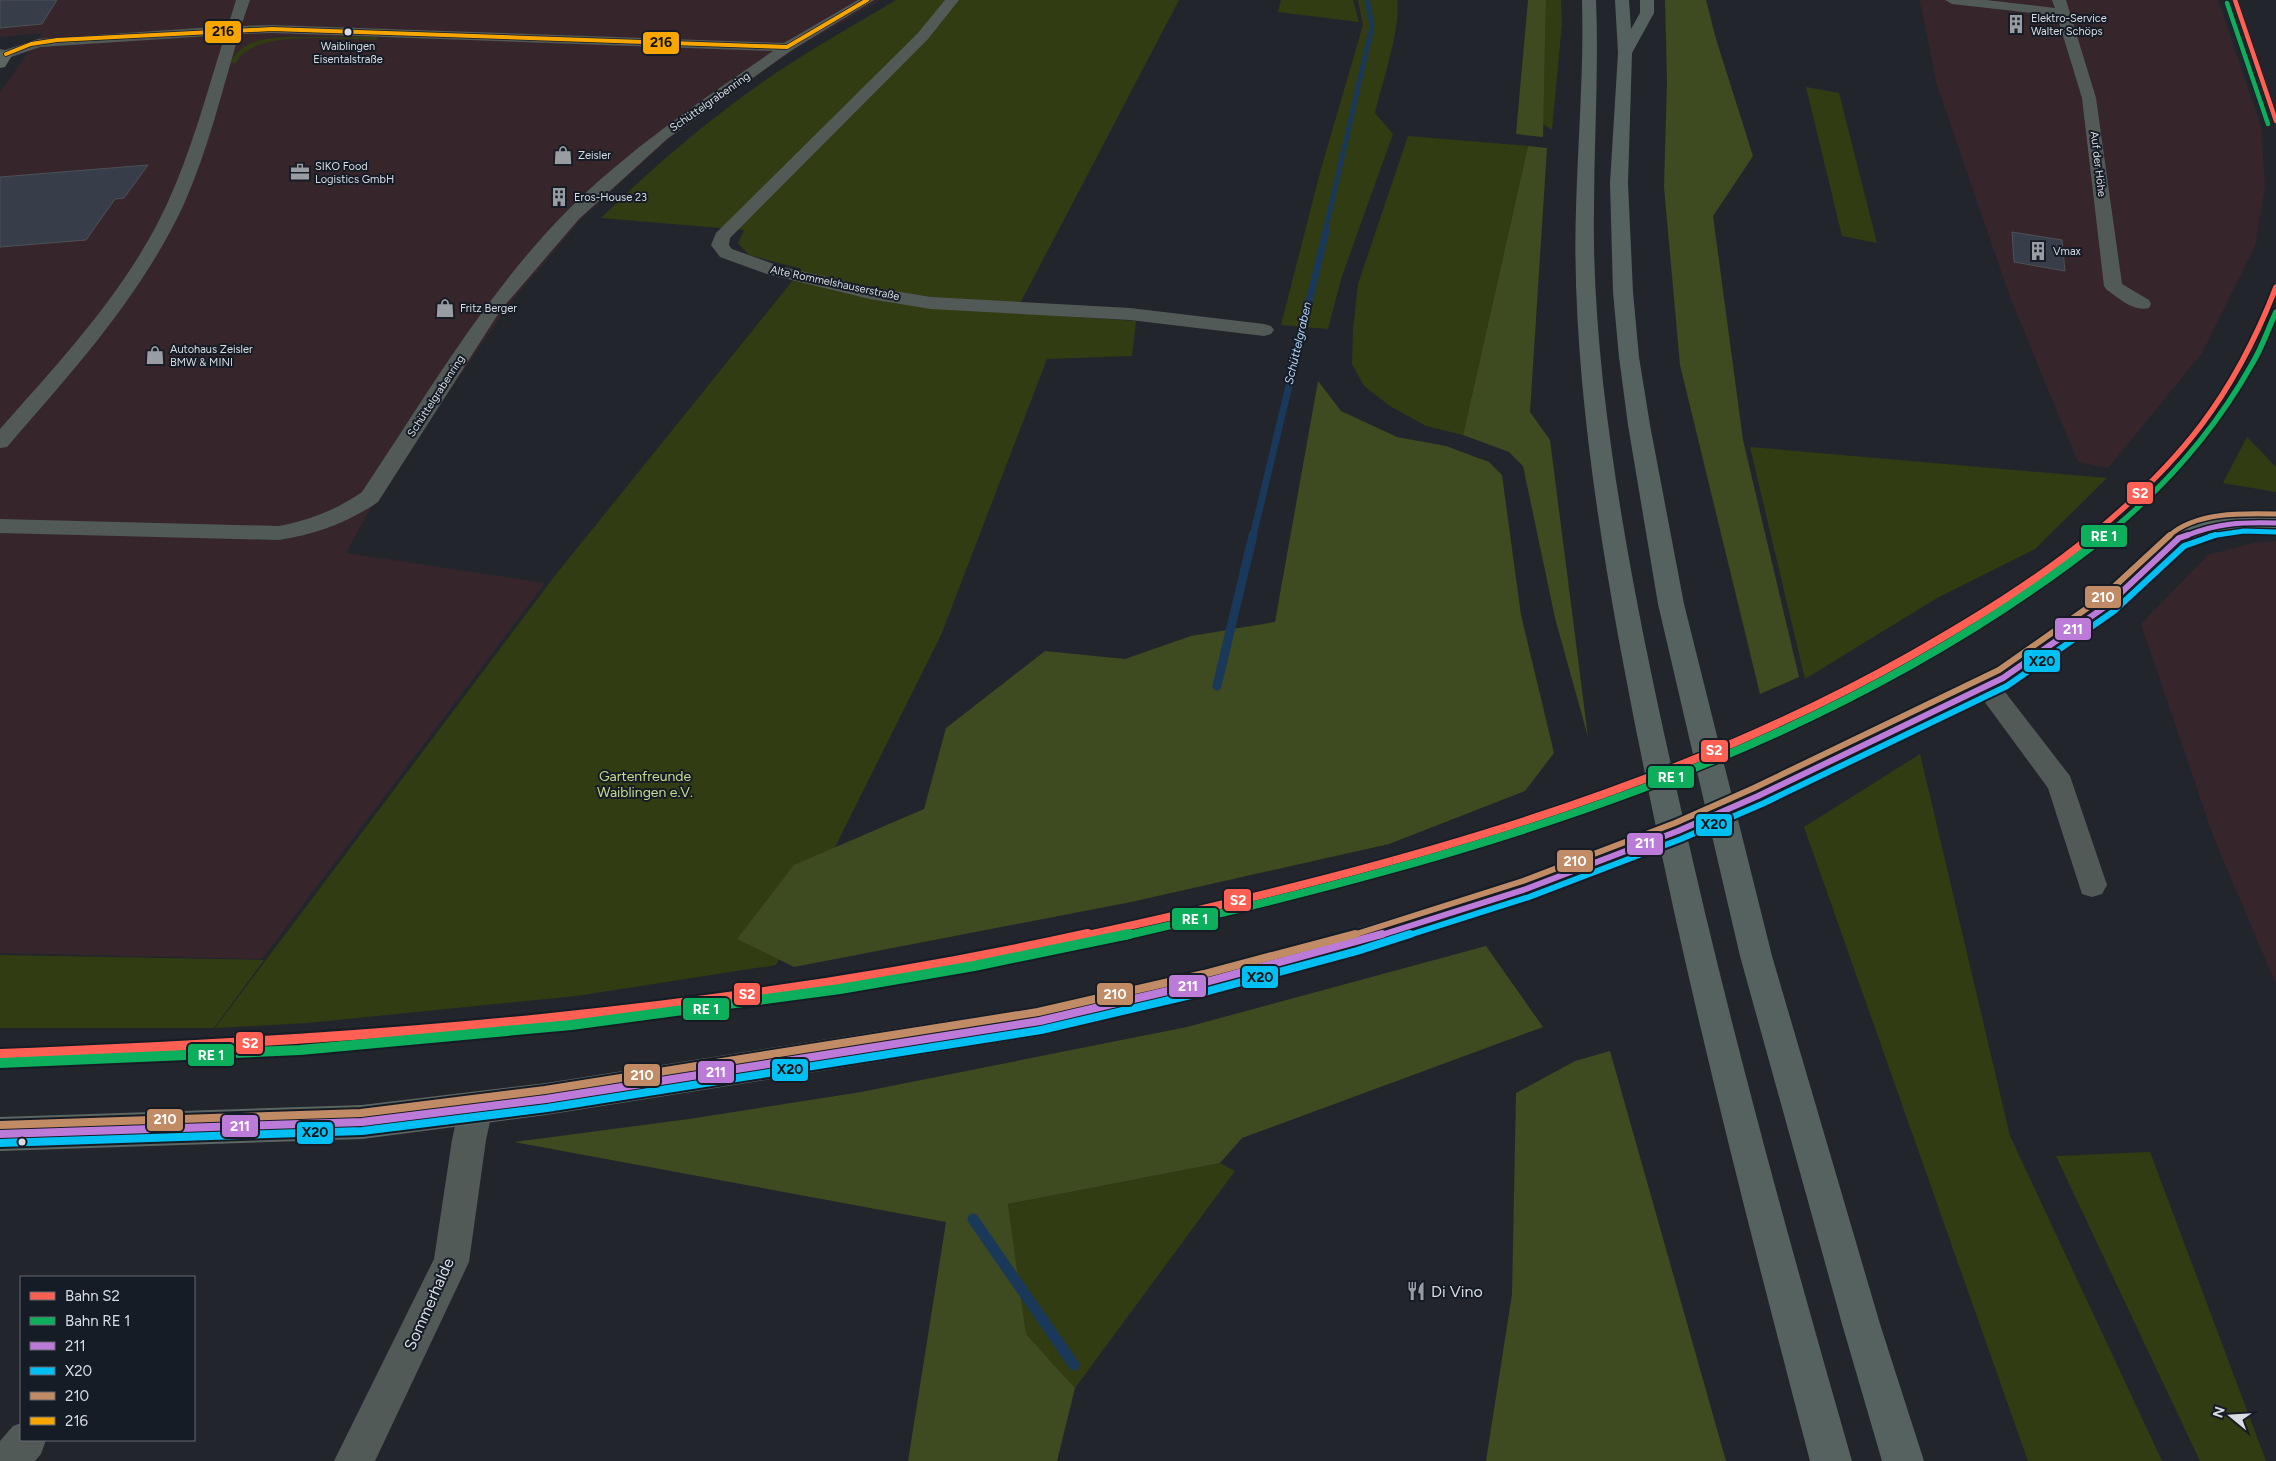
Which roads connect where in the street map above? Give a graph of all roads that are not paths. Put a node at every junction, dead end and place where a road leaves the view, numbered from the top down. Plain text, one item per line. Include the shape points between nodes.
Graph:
1 (243, 0) edge
2 (867, 0) edge
3 (952, 0) edge
4 (1622, 0) edge
5 (1647, 0) edge
6 (1952, 0) edge
7 (1586, 5) edge
8 (2060, 6) edge
9 (233, 30) junction
10 (787, 47) junction
11 (1625, 53) junction
12 (2, 57) edge
13 (2142, 304) dead end
14 (1264, 330) dead end
15 (0, 442) edge
16 (2276, 523) edge
17 (0, 526) edge
18 (1986, 686) junction
19 (2092, 885) dead end
20 (476, 1108) junction
21 (0, 1134) edge
22 (26, 1441) edge
23 (8, 1461) edge
24 (354, 1461) edge
25 (1831, 1461) edge
26 (1903, 1461) edge

1 - 9 street
2 - 10 street, Schüttelgrabenring
3 - 14 street, Alte Rommelshauserstraße via 916,43 722,237 720,245 726,253 813,281 931,303 1130,314
4 - 11 highway
5 - 11 highway via 1647,13
6 - 8 street, Auf der Höhe
7 - 25 highway via 1590,87 1585,212 1588,328 1603,474 1617,566 1699,958
8 - 13 street, Auf der Höhe via 2089,98 2114,286
9 - 10 street via 365,31
9 - 12 street via 50,42 21,47
9 - 15 street via 193,159 175,205 150,250 111,308 56,379
10 - 17 street, Schüttelgrabenring via 661,136 573,215 493,308 370,497 337,519 279,533
11 - 26 highway via 1619,183 1622,292 1639,425 1671,604 1756,956
16 - 18 street via 2210,526 2179,538 2109,604 2003,678
18 - 19 street via 2060,784
18 - 20 street via 1758,796 1686,827 1526,889 1355,943 1040,1021
20 - 21 street via 362,1122
20 - 24 street, Sommerhalde via 451,1262
22 - 23 street

